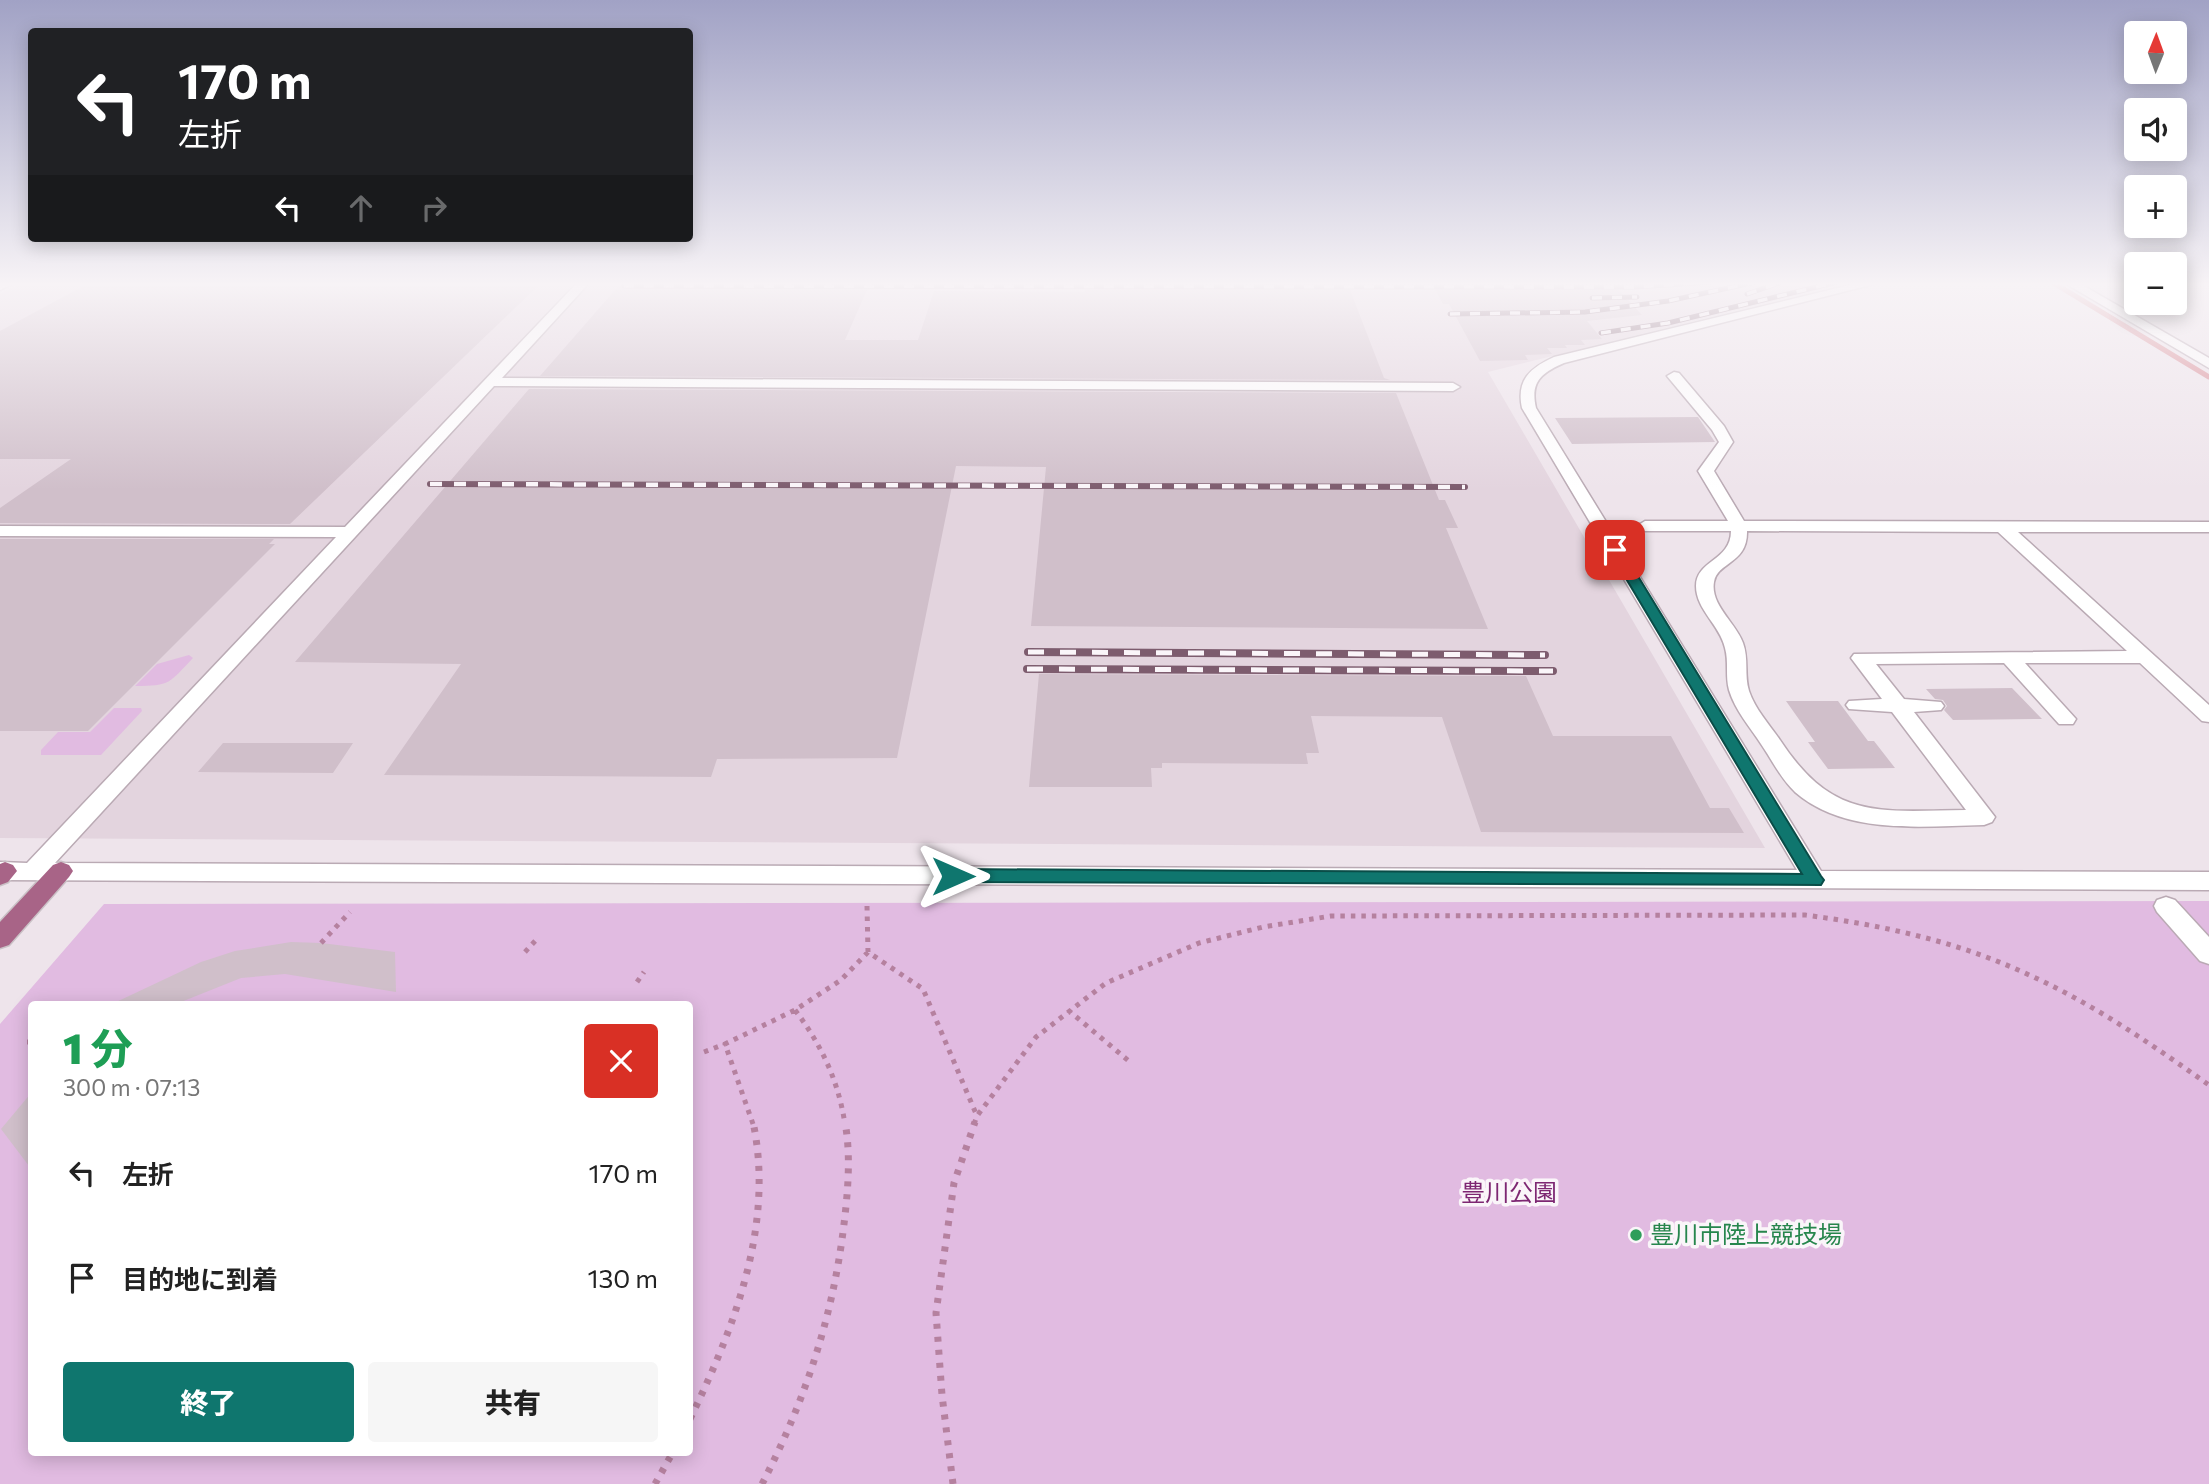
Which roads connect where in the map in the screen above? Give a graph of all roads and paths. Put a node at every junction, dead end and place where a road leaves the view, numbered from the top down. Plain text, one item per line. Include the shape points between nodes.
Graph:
1 (520, 351) edge
2 (1595, 351) edge
3 (2187, 351) edge
4 (2209, 364) edge
5 (1674, 376) dead end
6 (491, 382) junction
7 (1453, 387) dead end
8 (1645, 526) dead end
9 (1740, 527) junction
10 (2003, 527) junction
11 (2209, 527) edge
12 (0, 531) edge
13 (348, 531) junction
14 (2009, 657) junction
15 (2145, 657) junction
16 (1856, 705) dead end
17 (1897, 705) junction
18 (1934, 706) dead end
19 (2209, 716) edge
20 (2066, 719) dead end
21 (33, 871) junction
22 (61, 871) junction
23 (2, 873) edge
24 (1815, 880) junction
25 (2209, 881) edge
26 (867, 906) dead end
27 (2166, 906) dead end
28 (350, 912) dead end
29 (0, 938) edge
30 (536, 940) dead end
31 (321, 943) dead end
32 (525, 952) dead end
33 (868, 952) junction
34 (2209, 954) edge
35 (644, 972) dead end
36 (637, 982) dead end
37 (796, 1010) junction
38 (1068, 1010) junction
39 (725, 1044) junction
40 (704, 1052) dead end
41 (1130, 1062) dead end
42 (2209, 1085) edge
43 (977, 1116) junction
44 (693, 1412) edge
45 (671, 1456) edge
46 (654, 1484) edge
47 (762, 1484) edge
48 (953, 1484) edge

1 - 6 street
2 - 24 street via 1546,365 1530,378 1525,393 1529,408
3 - 4 street
5 - 9 street via 1724,437 1724,448 1706,471
6 - 7 street
6 - 13 street
8 - 9 street
9 - 10 street
9 - 17 street via 1738,546 1713,568 1706,592 1734,644 1736,681 1743,700 1791,774 1826,803 1868,817 1984,817
10 - 11 street
10 - 15 street
12 - 13 street
13 - 21 street
14 - 15 street
14 - 17 street via 1861,658
14 - 20 street
15 - 19 street
16 - 17 street
17 - 18 street
21 - 22 street
21 - 23 street
22 - 24 street
22 - 29 main road
24 - 25 street
26 - 33 path
27 - 34 street
28 - 31 path
30 - 32 path
33 - 37 path via 841,980
33 - 43 path via 923,989
35 - 36 path
37 - 39 path
37 - 47 path via 816,1038 840,1094 847,1151 844,1231 830,1310 800,1405
38 - 41 path
38 - 42 path via 1106,984 1199,943 1331,916 1805,915 1863,922 1997,961 2057,988 2123,1026
38 - 43 path via 1036,1037
39 - 40 path
39 - 44 path via 750,1111 757,1146 758,1206 747,1269 729,1329
43 - 48 path via 954,1183 936,1313
45 - 46 path

